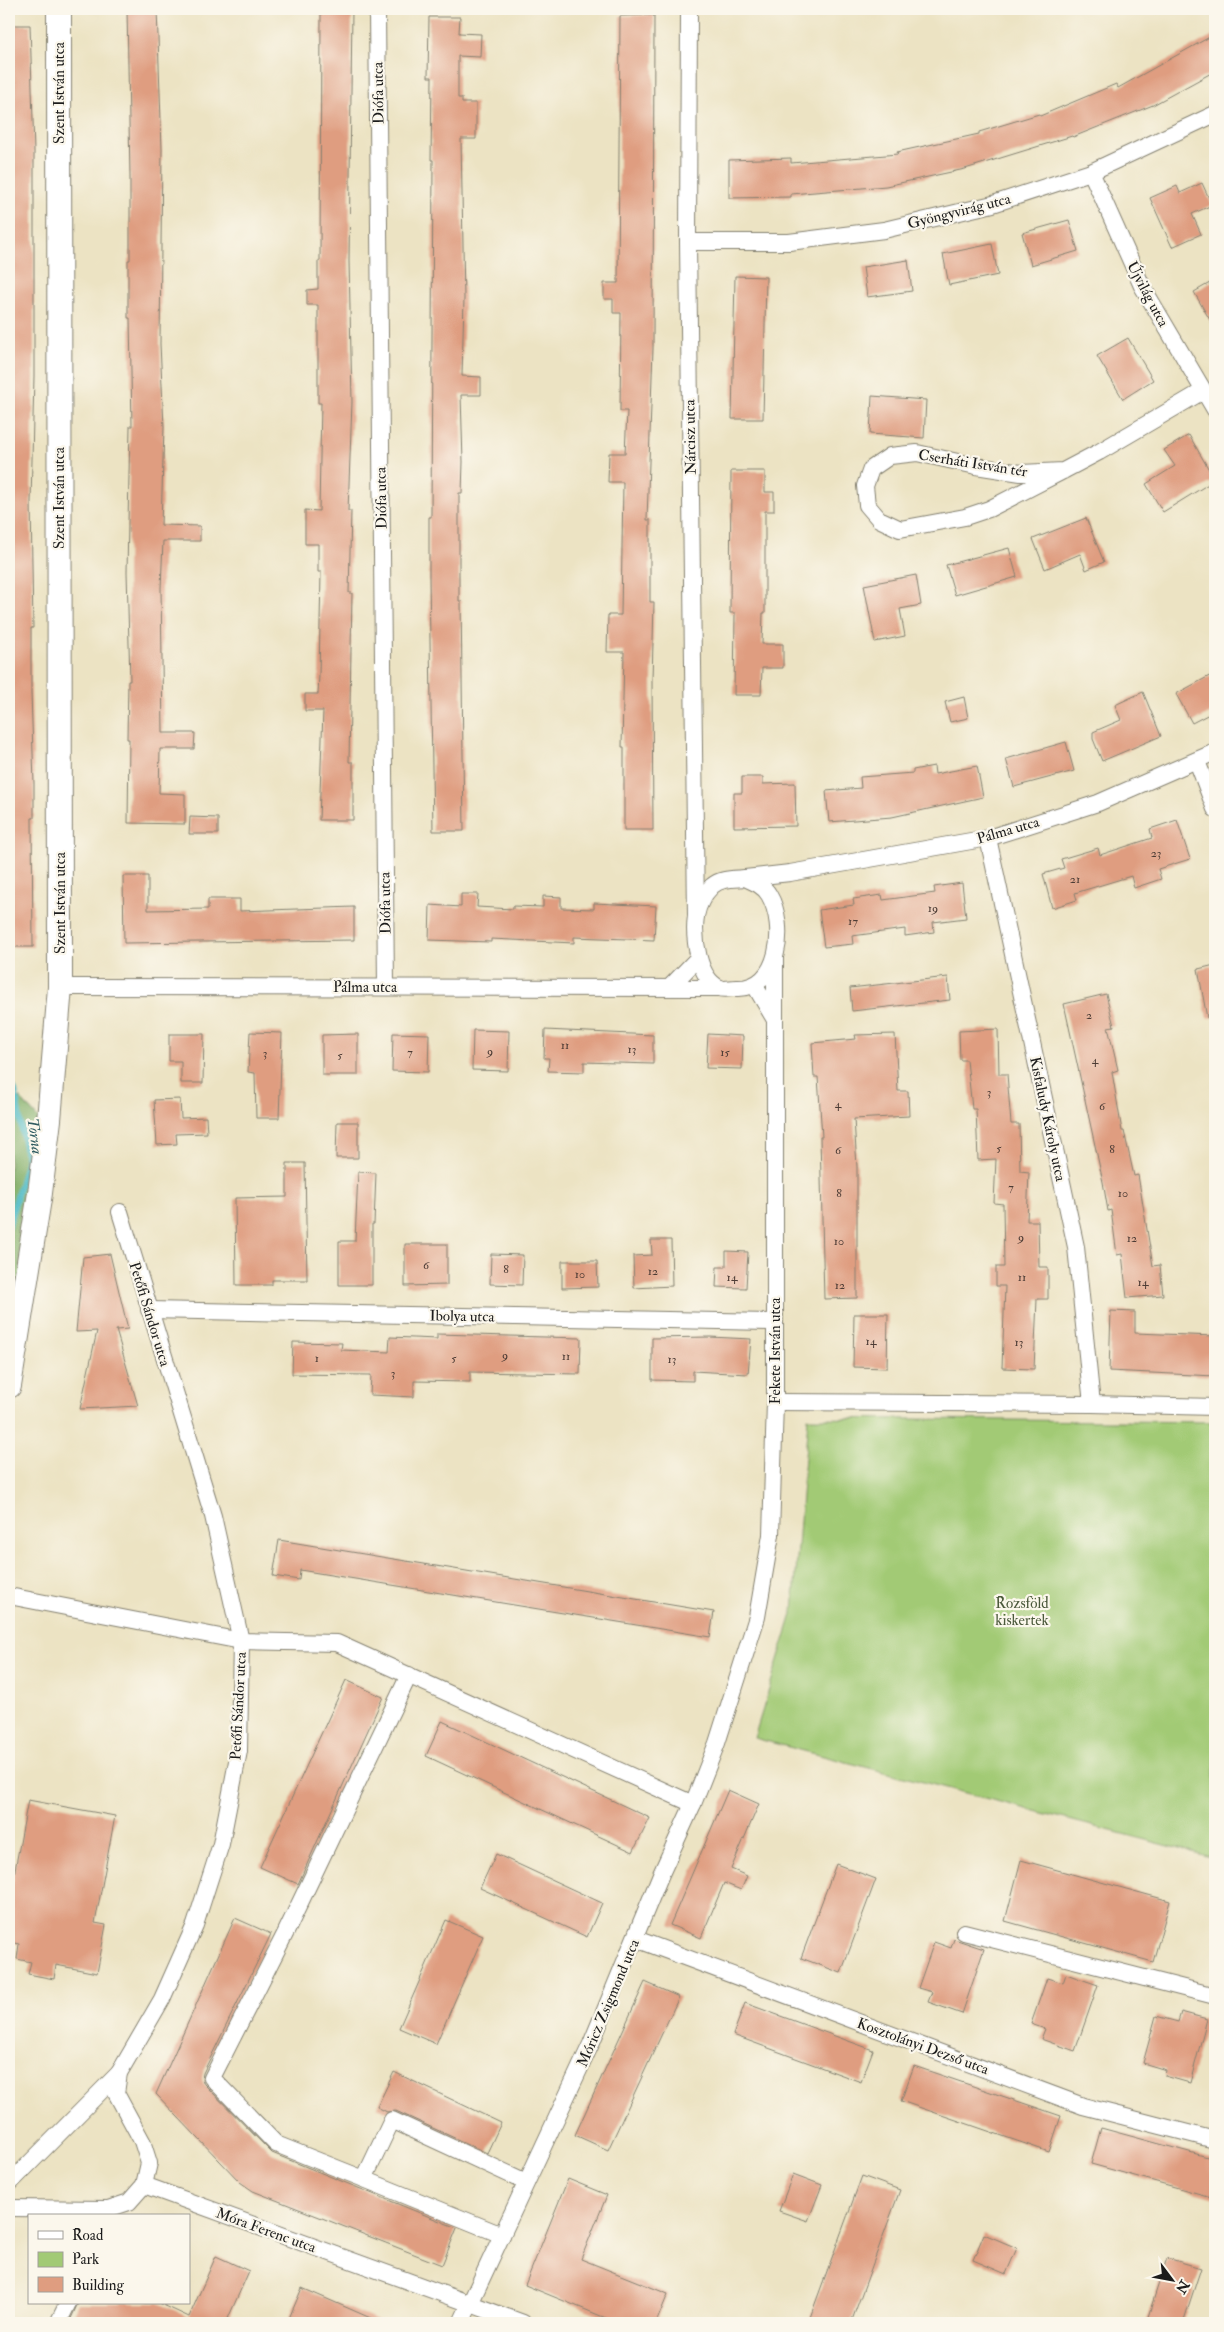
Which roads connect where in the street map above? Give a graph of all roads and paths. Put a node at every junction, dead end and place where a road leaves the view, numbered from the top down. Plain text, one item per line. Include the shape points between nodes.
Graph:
1 (59, 9) edge
2 (377, 9) edge
3 (689, 9) edge
4 (1215, 114) edge
5 (1091, 172) junction
6 (688, 242) junction
7 (1203, 391) junction
8 (1215, 410) edge
9 (1063, 471) junction
10 (1215, 752) edge
11 (1198, 761) junction
12 (1215, 809) edge
13 (988, 838) junction
14 (696, 865) junction
15 (790, 873) junction
16 (745, 878) junction
17 (713, 886) junction
18 (769, 894) junction
19 (696, 916) junction
20 (698, 958) junction
21 (775, 958) junction
22 (755, 986) junction
23 (60, 987) junction
24 (386, 987) junction
25 (670, 987) junction
26 (720, 988) junction
27 (776, 1021) junction
28 (120, 1212) dead end
29 (149, 1310) junction
30 (775, 1322) junction
31 (9, 1386) edge
32 (775, 1402) junction
33 (1092, 1404) junction
34 (1215, 1407) edge
35 (9, 1596) edge
36 (241, 1641) junction
37 (409, 1675) junction
38 (739, 1677) joint
39 (693, 1804) junction
40 (964, 1932) dead end
41 (636, 1939) junction
42 (1215, 1996) edge
43 (119, 2073) junction
44 (1215, 2140) edge
45 (364, 2179) junction
46 (526, 2182) junction
47 (9, 2184) edge
48 (144, 2185) junction
49 (9, 2208) edge
50 (107, 2212) edge
51 (502, 2235) junction
52 (68, 2304) edge
53 (470, 2304) junction
54 (58, 2323) edge
55 (461, 2323) edge
56 (523, 2323) edge

1 - 23 main road, Szent István utca
2 - 24 street, Diófa utca
3 - 6 street, Nárcisz utca
4 - 5 street, Gyöngyvirág utca
5 - 6 street, Gyöngyvirág utca via 993,204 884,230 790,242
5 - 7 street, Újvilág utca via 1142,286
6 - 14 street, Nárcisz utca
7 - 8 street, Újvilág utca
7 - 9 street, Cserháti István tér
9 - 9 street, Cserháti István tér via 989,508 900,529 879,519 867,505 865,486 871,469 890,456 917,453 1020,473
10 - 11 street, Pálma utca
11 - 12 street
11 - 13 street, Pálma utca via 1098,803
13 - 15 street, Pálma utca
13 - 33 street, Kisfaludy Károly utca via 1076,1247
14 - 17 street
14 - 19 street, Nárcisz utca
15 - 16 street, Pálma utca
15 - 18 street
16 - 17 street, Pálma utca via 723,880
16 - 18 street
17 - 19 street via 702,898
18 - 21 street via 778,924
19 - 20 street
20 - 25 street
20 - 26 street via 707,977
21 - 22 street via 766,978
21 - 27 street, Fekete István utca
22 - 26 street, Pálma utca
22 - 27 street
23 - 24 street, Pálma utca
23 - 31 main road via 47,1138
24 - 25 street, Pálma utca
25 - 26 street, Pálma utca
27 - 30 street, Fekete István utca
28 - 29 street, Petőfi Sándor utca
29 - 30 street, Ibolya utca
29 - 36 street, Petőfi Sándor utca via 213,1516
30 - 32 street, Fekete István utca
32 - 33 street
32 - 38 street, Fekete István utca via 771,1535 757,1617
33 - 34 street
35 - 36 street
36 - 37 street via 337,1643
36 - 43 street, Petőfi Sándor utca via 239,1750 220,1844 188,1941 162,1999
37 - 39 street
37 - 45 street via 212,2078 276,2144
38 - 39 street, Móricz Zsigmond utca
39 - 41 street, Móricz Zsigmond utca
40 - 42 street
41 - 44 street, Kosztolányi Dezső utca via 1083,2106
41 - 46 street, Móricz Zsigmond utca
43 - 47 street
43 - 48 street, Petőfi Sándor utca via 116,2093 142,2141 149,2162
45 - 46 street via 392,2120
45 - 51 street
46 - 51 street, Móricz Zsigmond utca
48 - 50 street via 129,2202
48 - 53 street, Móra Ferenc utca
49 - 50 street
51 - 53 street, Móricz Zsigmond utca
52 - 54 street
53 - 55 street, Móricz Zsigmond utca
53 - 56 street, Móra Ferenc utca

